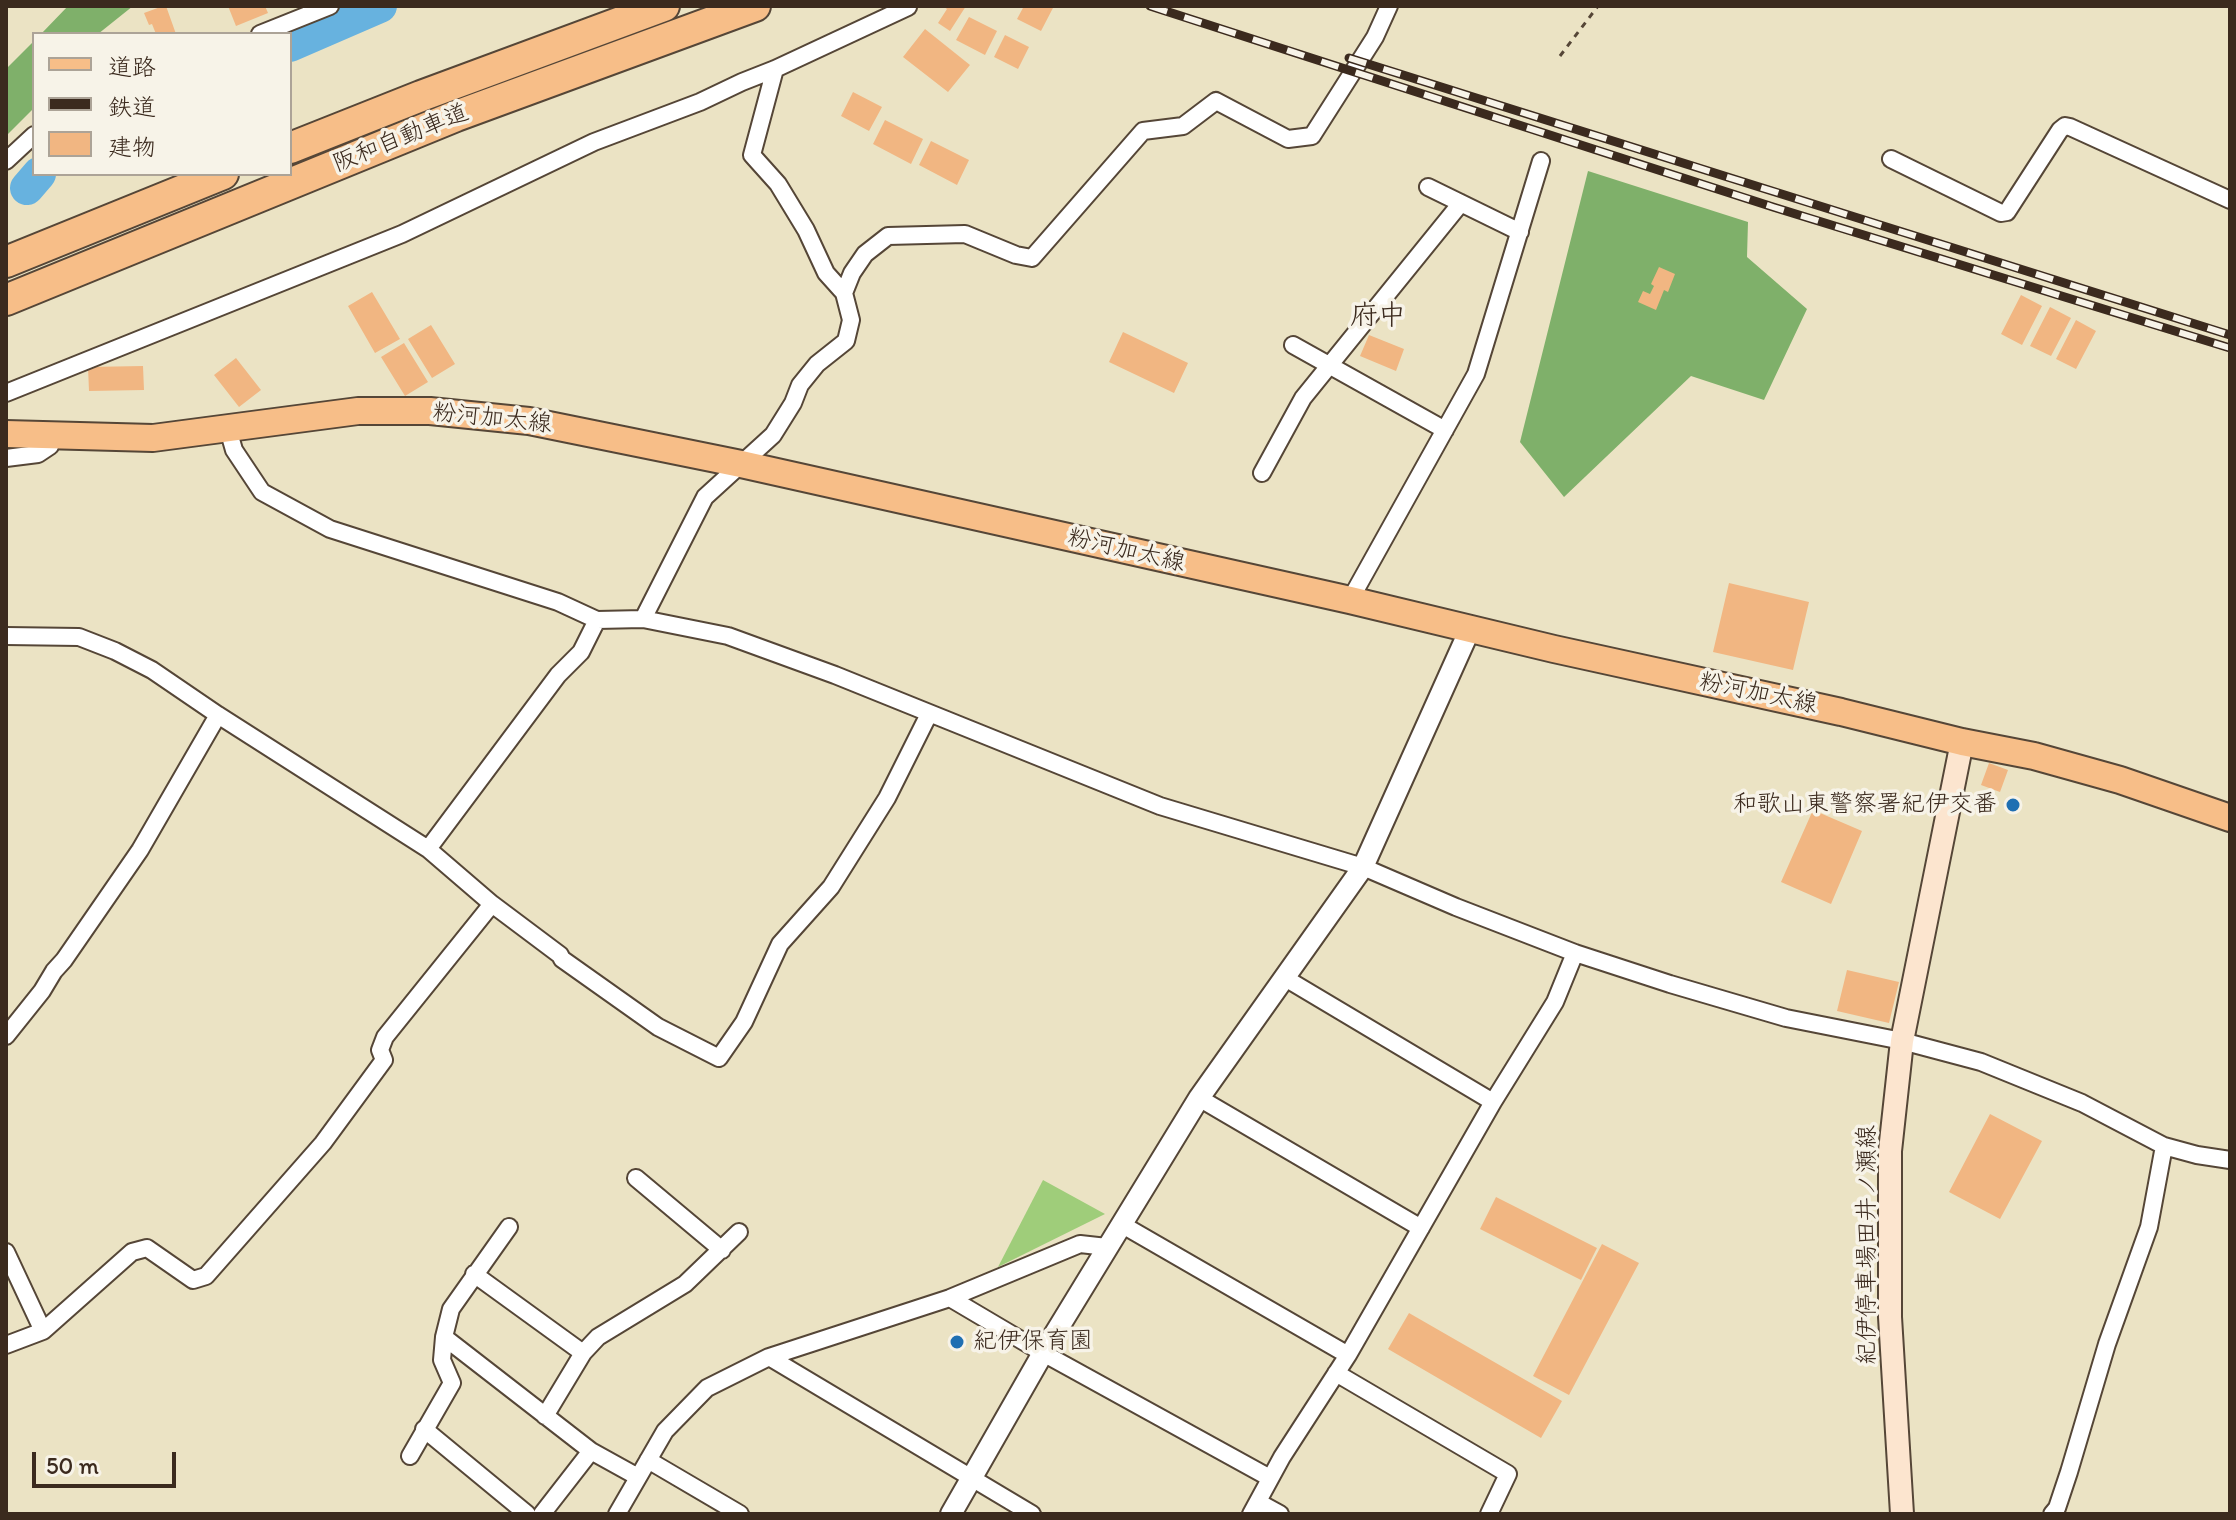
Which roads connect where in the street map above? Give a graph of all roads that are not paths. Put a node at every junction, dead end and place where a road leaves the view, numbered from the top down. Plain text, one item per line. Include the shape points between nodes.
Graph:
1 (330, 6) edge
2 (664, 6) edge
3 (755, 6) edge
4 (1389, 6) edge
5 (908, 7) edge
6 (265, 32) edge
7 (775, 69) junction
8 (32, 137) edge
9 (292, 147) edge
10 (1891, 159) dead end
11 (6, 161) edge
12 (1541, 161) dead end
13 (218, 176) edge
14 (1428, 187) dead end
15 (2230, 200) edge
16 (1461, 203) junction
17 (1520, 232) junction
18 (6, 262) edge
19 (844, 293) junction
20 (6, 300) edge
21 (1293, 345) dead end
22 (1328, 365) junction
23 (6, 393) edge
24 (228, 429) junction
25 (1445, 430) junction
26 (6, 434) edge
27 (54, 435) junction
28 (6, 458) edge
29 (741, 464) junction
30 (1262, 473) dead end
31 (1350, 600) junction
32 (643, 619) junction
33 (597, 620) junction
34 (1470, 629) junction
35 (6, 636) edge
36 (929, 714) junction
37 (218, 715) junction
38 (1962, 742) junction
39 (2230, 818) edge
40 (428, 849) junction
41 (1363, 867) junction
42 (492, 904) junction
43 (1575, 953) junction
44 (1285, 978) junction
45 (6, 1036) edge
46 (1902, 1041) junction
47 (1199, 1098) junction
48 (1493, 1102) junction
49 (2164, 1146) junction
50 (2230, 1160) edge
51 (636, 1178) dead end
52 (1121, 1224) junction
53 (509, 1227) dead end
54 (1421, 1228) junction
55 (739, 1232) dead end
56 (1107, 1247) junction
57 (722, 1250) junction
58 (6, 1252) edge
59 (474, 1274) junction
60 (950, 1298) junction
61 (43, 1331) junction
62 (444, 1337) junction
63 (6, 1345) edge
64 (583, 1353) junction
65 (1043, 1353) junction
66 (1348, 1355) junction
67 (769, 1357) junction
68 (1336, 1373) junction
69 (545, 1416) junction
70 (424, 1429) junction
71 (591, 1451) junction
72 (410, 1456) dead end
73 (648, 1460) junction
74 (638, 1477) junction
75 (972, 1478) junction
76 (1270, 1478) junction
77 (1254, 1508) edge
78 (527, 1514) edge
79 (542, 1514) edge
80 (617, 1514) edge
81 (740, 1514) edge
82 (951, 1514) edge
83 (1032, 1514) edge
84 (1280, 1514) edge
85 (1489, 1514) edge
86 (1902, 1514) edge
87 (2052, 1514) edge

1 - 6 street
2 - 9 highway, 阪和自動車道
3 - 20 highway, 阪和自動車道 via 456,116
4 - 19 street via 1312,136 1288,139 1216,101 1183,126 1143,131 1032,258 965,234 888,236 865,254
5 - 7 street
7 - 19 street via 752,155 778,184 826,273
7 - 23 street via 594,142 402,234
8 - 11 street
10 - 15 street via 2007,212 2065,126
12 - 17 street
13 - 18 highway
14 - 16 street
16 - 17 street
16 - 22 street
17 - 25 street via 1476,374
19 - 29 street via 851,320 846,341 817,364 773,435
21 - 22 street
22 - 25 street
22 - 30 street via 1303,398
24 - 27 main road, 粉河加太線 via 153,438
24 - 29 main road, 粉河加太線 via 358,411 430,411 529,421
24 - 33 street via 234,450 262,492 330,529 558,602
25 - 31 street
26 - 27 main road, 粉河加太線
27 - 28 street via 50,446 38,454
29 - 31 main road, 粉河加太線
29 - 32 street via 705,497
31 - 34 main road, 粉河加太線
32 - 33 street
32 - 36 street via 728,636
33 - 40 street via 581,652 558,675
34 - 38 main road, 粉河加太線
34 - 41 street
35 - 37 street via 79,637 152,670
36 - 41 street via 1160,806
36 - 42 street via 887,798 831,887 780,944 744,1022 719,1058 658,1027
37 - 40 street
37 - 45 street via 140,850
38 - 39 main road, 粉河加太線 via 2120,780
38 - 46 main road, 紀伊停車場田井ノ瀬線
40 - 42 street
41 - 43 street
41 - 44 street
42 - 61 street via 385,1037 380,1050 384,1060 323,1143 206,1276 193,1280 147,1248 132,1252
43 - 46 street via 1786,1018
43 - 48 street via 1555,1002
44 - 47 street
44 - 48 street
46 - 49 street via 1981,1062 2067,1097
46 - 86 main road, 紀伊停車場田井ノ瀬線 via 1890,1151 1890,1317
47 - 52 street
47 - 54 street
48 - 54 street
49 - 50 street
49 - 87 street via 2149,1227
51 - 57 street
52 - 56 street
52 - 66 street
53 - 59 street
54 - 66 street
55 - 57 street
56 - 60 street via 1080,1244
56 - 65 street
57 - 64 street via 685,1284 598,1337
58 - 61 street
59 - 62 street via 451,1309
59 - 64 street
60 - 65 street
60 - 67 street
61 - 63 street
62 - 69 street
62 - 70 street via 442,1360 452,1383
64 - 69 street
65 - 75 street
65 - 76 street
66 - 68 street
67 - 73 street via 707,1388 665,1431
67 - 75 street
68 - 76 street
68 - 85 street via 1508,1474
69 - 71 street
70 - 72 street
70 - 78 street
71 - 74 street
71 - 79 street
73 - 74 street
73 - 81 street
74 - 80 street
75 - 82 street
75 - 83 street
76 - 77 street
77 - 84 street

